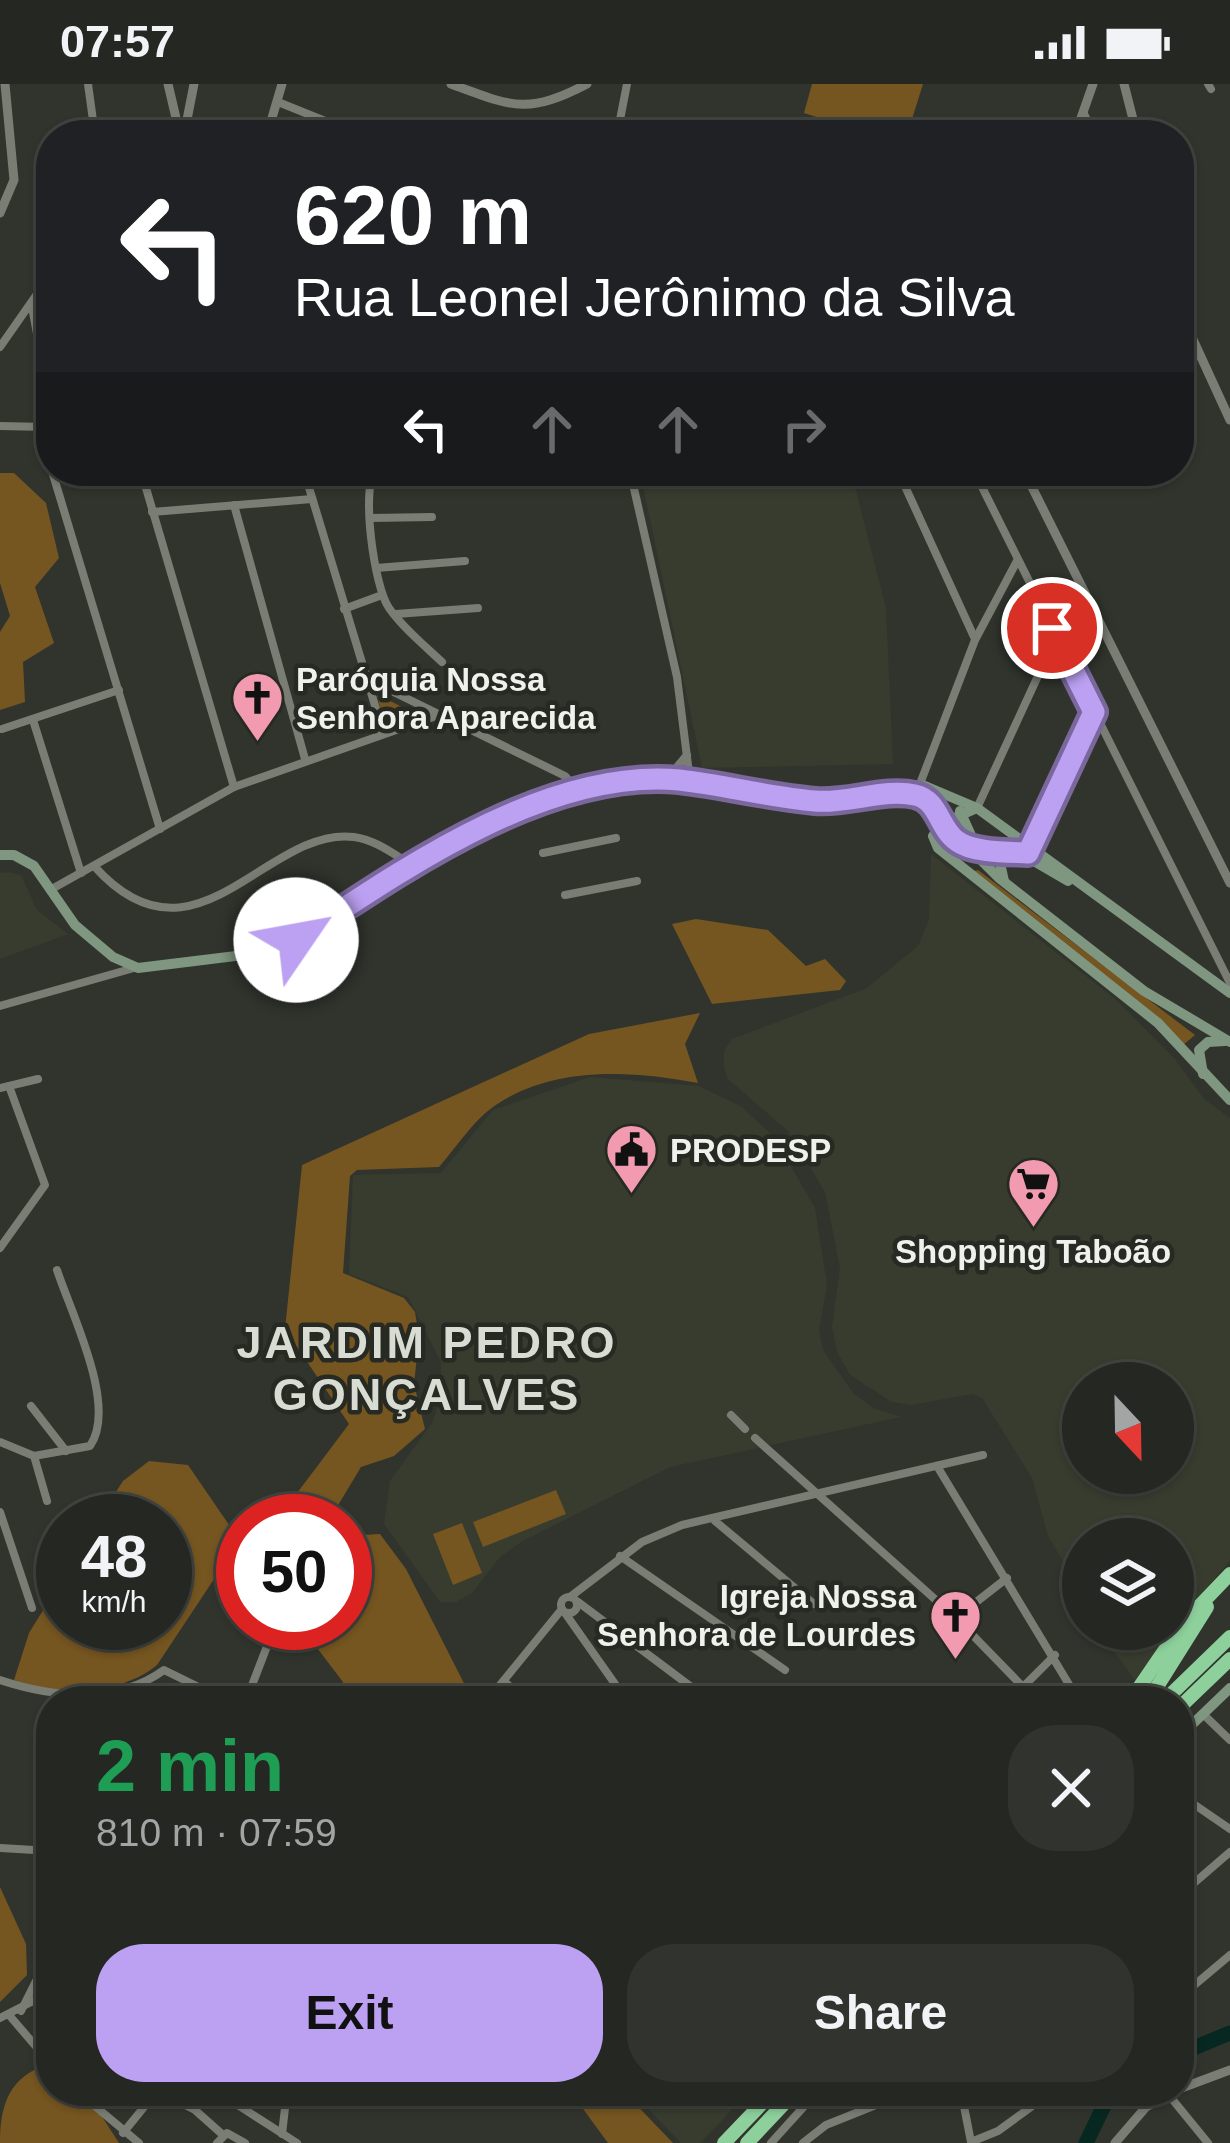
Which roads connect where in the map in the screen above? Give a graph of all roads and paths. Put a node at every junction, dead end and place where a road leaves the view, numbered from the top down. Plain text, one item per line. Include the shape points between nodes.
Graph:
1 (5, 84) edge
2 (88, 84) edge
3 (168, 84) edge
4 (194, 84) edge
5 (282, 84) edge
6 (451, 84) edge
7 (587, 84) edge
8 (627, 84) edge
9 (1093, 84) edge
10 (1124, 84) edge
11 (171, 102) junction
12 (278, 102) junction
13 (189, 103) junction
14 (1084, 115) junction
15 (93, 120) edge
16 (177, 120) edge
17 (185, 120) edge
18 (272, 120) edge
19 (322, 120) edge
20 (619, 120) edge
21 (1082, 120) edge
22 (1086, 120) edge
23 (1133, 120) edge
24 (0, 212) edge
25 (36, 300) edge
26 (32, 307) junction
27 (36, 328) edge
28 (1194, 342) edge
29 (0, 347) edge
30 (1230, 420) edge
31 (0, 427) edge
32 (36, 428) edge
33 (56, 486) edge
34 (145, 486) edge
35 (309, 486) edge
36 (369, 486) edge
37 (633, 486) edge
38 (905, 486) edge
39 (981, 486) edge
40 (1032, 486) edge
41 (313, 500) junction
42 (234, 505) junction
43 (152, 512) junction
44 (432, 517) dead end
45 (370, 518) junction
46 (1017, 560) junction
47 (465, 561) dead end
48 (376, 568) junction
49 (382, 596) junction
50 (478, 608) dead end
51 (344, 609) junction
52 (394, 614) junction
53 (1057, 638) junction
54 (975, 640) junction
55 (442, 662) dead end
56 (368, 680) junction
57 (119, 690) junction
58 (1094, 712) junction
59 (439, 715) junction
60 (33, 720) junction
61 (2, 729) edge
62 (382, 732) junction
63 (688, 754) junction
64 (305, 759) junction
65 (568, 777) junction
66 (665, 781) junction
67 (690, 782) junction
68 (234, 787) junction
69 (605, 788) junction
70 (579, 792) junction
71 (917, 793) junction
72 (945, 793) junction
73 (557, 796) junction
74 (977, 808) junction
75 (962, 814) junction
76 (943, 823) junction
77 (160, 829) junction
78 (616, 838) dead end
79 (1034, 848) junction
80 (976, 849) junction
81 (1020, 853) junction
82 (543, 854) dead end
83 (0, 855) edge
84 (94, 866) junction
85 (413, 866) junction
86 (81, 873) junction
87 (637, 881) dead end
88 (1230, 883) edge
89 (1006, 884) junction
90 (1084, 888) junction
91 (50, 890) junction
92 (565, 896) dead end
93 (113, 957) junction
94 (134, 968) junction
95 (102, 980) junction
96 (1230, 983) edge
97 (1230, 993) edge
98 (0, 1006) edge
99 (1229, 1042) edge
100 (1203, 1076) junction
101 (38, 1079) dead end
102 (5, 1087) edge
103 (1230, 1100) edge
104 (0, 1248) edge
105 (57, 1270) dead end
106 (31, 1406) dead end
107 (731, 1415) dead end
108 (745, 1429) dead end
109 (755, 1438) dead end
110 (0, 1442) edge
111 (66, 1451) junction
112 (983, 1455) dead end
113 (34, 1456) junction
114 (937, 1466) junction
115 (45, 1494) edge
116 (818, 1494) junction
117 (0, 1512) edge
118 (714, 1520) junction
119 (620, 1556) junction
120 (1007, 1577) junction
121 (1226, 1578) edge
122 (574, 1599) junction
123 (814, 1604) dead end
124 (32, 1608) dead end
125 (564, 1611) junction
126 (956, 1618) junction
127 (1230, 1637) edge
128 (265, 1650) edge
129 (1055, 1655) junction
130 (1230, 1659) edge
131 (785, 1670) dead end
132 (0, 1680) edge
133 (504, 1681) junction
134 (129, 1686) edge
135 (196, 1686) edge
136 (252, 1686) edge
137 (500, 1686) edge
138 (509, 1686) edge
139 (616, 1686) edge
140 (690, 1686) edge
141 (1022, 1686) edge
142 (1024, 1686) edge
143 (1071, 1686) edge
144 (1140, 1686) edge
145 (1158, 1686) edge
146 (1179, 1686) edge
147 (1230, 1688) edge
148 (36, 1691) edge
149 (1194, 1694) edge
150 (1203, 1714) junction
151 (1194, 1723) edge
152 (1230, 1740) edge
153 (1194, 1805) edge
154 (1226, 1828) edge
155 (0, 1848) edge
156 (36, 1851) edge
157 (1229, 1853) edge
158 (1194, 1883) edge
159 (1230, 1955) edge
160 (1194, 1985) edge
161 (36, 2001) edge
162 (4, 2016) edge
163 (36, 2049) edge
164 (1230, 2070) edge
165 (1194, 2084) edge
166 (93, 2106) edge
167 (145, 2106) edge
168 (187, 2106) edge
169 (239, 2106) edge
170 (285, 2106) edge
171 (760, 2106) edge
172 (792, 2106) edge
173 (798, 2106) edge
174 (874, 2106) edge
175 (964, 2106) edge
176 (1032, 2106) edge
177 (1148, 2106) edge
178 (1184, 2106) edge
179 (123, 2133) junction
180 (282, 2134) junction
181 (220, 2139) edge
182 (971, 2142) edge
183 (139, 2143) edge
184 (245, 2143) edge
185 (296, 2143) edge
186 (724, 2143) edge
187 (747, 2143) edge
188 (771, 2143) edge
189 (803, 2143) edge
190 (1115, 2143) edge
191 (1208, 2143) edge

1 - 24 street via 15,160
2 - 15 street
3 - 11 street
4 - 13 street
5 - 12 street
6 - 7 street via 522,108
8 - 20 street
9 - 14 street
10 - 23 street
11 - 13 street
11 - 16 street
12 - 18 street
12 - 19 street
13 - 17 street
14 - 21 street
14 - 22 street
25 - 26 street
26 - 27 street
26 - 29 street
28 - 30 street
31 - 32 street
33 - 57 street
34 - 43 street
35 - 41 street
36 - 45 street
37 - 63 street
38 - 54 street
39 - 46 street
40 - 88 street
41 - 42 street
41 - 51 street
42 - 43 street
42 - 64 street
43 - 68 street
44 - 45 street
45 - 48 street
46 - 53 street
46 - 54 street
47 - 48 street
48 - 49 street
49 - 51 street
49 - 52 street
50 - 52 street
51 - 56 street
52 - 55 street
53 - 58 street
53 - 74 street
54 - 71 street
56 - 59 street
56 - 62 street
57 - 60 street
57 - 77 street
58 - 79 street
58 - 96 street
59 - 62 street
59 - 65 street
60 - 61 street
60 - 86 street
62 - 64 street
63 - 66 street
63 - 67 street
64 - 68 street
65 - 69 street
65 - 70 street
65 - 73 street
66 - 67 main road
66 - 69 main road
67 - 71 main road via 817,802
68 - 77 street
69 - 70 main road
70 - 73 main road
71 - 72 main road
71 - 76 main road
72 - 74 main road
72 - 75 main road
73 - 85 main road via 495,819
74 - 75 main road
74 - 79 main road
75 - 76 main road
75 - 80 main road
76 - 80 main road via 956,841
76 - 100 main road via 933,840 943,854 1158,1023
77 - 84 street
78 - 82 street
79 - 81 main road
79 - 90 main road
80 - 81 main road
80 - 89 main road
81 - 89 main road via 1000,863
81 - 90 main road
83 - 91 main road via 26,860
84 - 85 street via 132,901 153,908 211,897 350,836
84 - 86 street
85 - 94 main road via 269,952
86 - 91 street
87 - 92 street
89 - 99 main road via 1144,991
90 - 97 main road
91 - 93 main road
93 - 94 main road
93 - 95 street
94 - 95 street
95 - 98 street
99 - 100 main road via 1203,1045
100 - 103 main road
101 - 102 street
102 - 104 street via 45,1185
105 - 111 street via 98,1396 98,1435 90,1446
106 - 111 street
107 - 108 street
109 - 116 street
110 - 113 street
111 - 113 street
112 - 114 street
113 - 115 street
114 - 116 street
114 - 120 street
116 - 118 street
116 - 126 street
117 - 124 street
118 - 119 street via 663,1532
118 - 123 street
119 - 122 street
119 - 131 street
120 - 126 street
120 - 129 street
121 - 144 highway
121 - 145 highway
122 - 125 street
122 - 140 street
125 - 133 street
125 - 139 street
126 - 141 street
127 - 146 highway
128 - 136 street
129 - 142 street
129 - 143 street
130 - 149 highway
132 - 148 street
133 - 137 street
133 - 138 street
134 - 135 street via 164,1670
147 - 150 main road
150 - 151 main road
150 - 152 street
153 - 154 street
154 - 157 street
155 - 156 street
157 - 158 street
159 - 160 street
161 - 162 street
162 - 163 street
164 - 165 street
166 - 179 street
167 - 179 street
168 - 181 street
169 - 180 street
170 - 180 street
171 - 186 highway
172 - 187 highway
173 - 188 street
174 - 189 street
175 - 182 street
176 - 182 street
177 - 190 street
178 - 191 street
179 - 183 street
180 - 185 street
181 - 184 street

